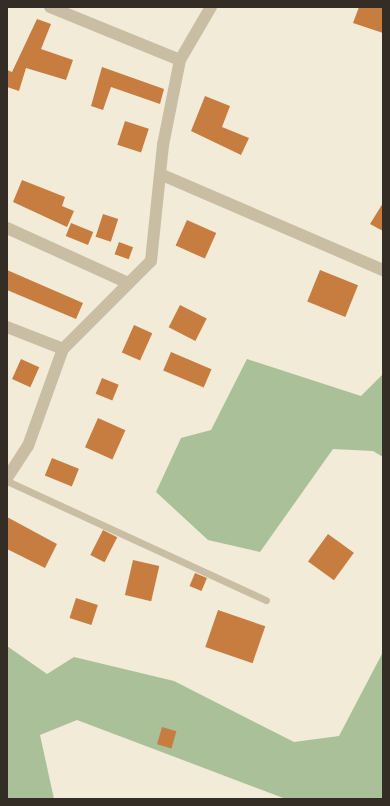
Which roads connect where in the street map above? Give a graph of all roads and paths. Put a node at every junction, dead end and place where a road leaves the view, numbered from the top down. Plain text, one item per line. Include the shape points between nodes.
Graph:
1 (50, 7) edge
2 (211, 7) edge
3 (180, 60) junction
4 (160, 174) junction
5 (7, 228) edge
6 (383, 270) edge
7 (128, 282) junction
8 (7, 327) edge
9 (63, 349) junction
10 (7, 478) edge
11 (7, 481) edge
12 (266, 600) dead end

1 - 3 street
2 - 3 street
3 - 4 street
4 - 6 street
4 - 7 street via 151,261
5 - 7 street
7 - 9 street
8 - 9 street
9 - 10 street via 28,446
11 - 12 lane

